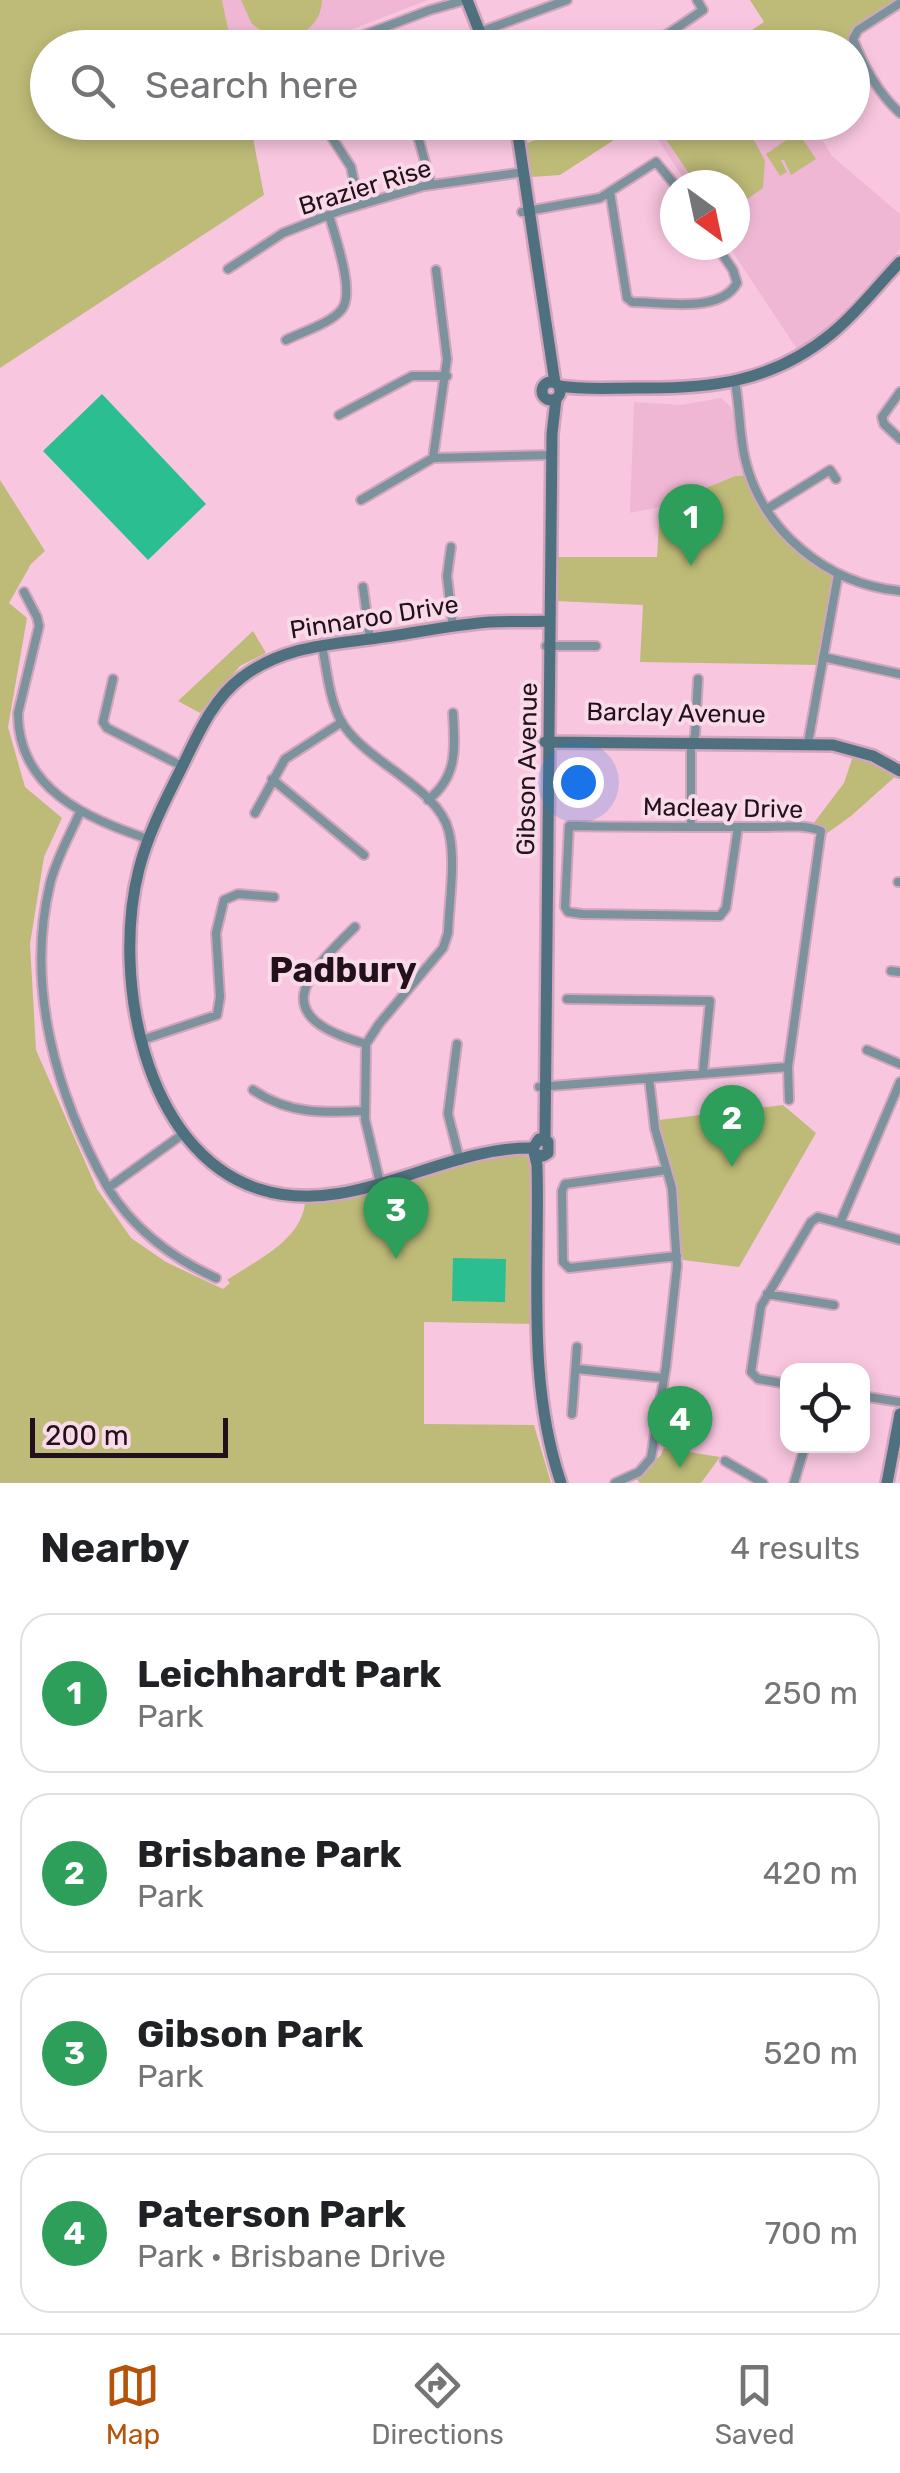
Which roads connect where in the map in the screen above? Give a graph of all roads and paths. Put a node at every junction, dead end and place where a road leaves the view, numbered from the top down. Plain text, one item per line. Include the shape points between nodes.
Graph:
1 (446, 0) edge
2 (469, 0) edge
3 (567, 0) edge
4 (697, 0) edge
5 (900, 3) edge
6 (430, 10) junction
7 (377, 30) edge
8 (483, 30) edge
9 (486, 30) edge
10 (674, 30) edge
11 (858, 30) edge
12 (870, 71) edge
13 (900, 113) edge
14 (333, 140) edge
15 (419, 140) edge
16 (515, 140) edge
17 (664, 170) edge
18 (520, 173) junction
19 (431, 184) junction
20 (610, 192) junction
21 (359, 205) junction
22 (526, 211) junction
23 (330, 215) junction
24 (727, 260) edge
25 (900, 262) edge
26 (228, 269) dead end
27 (436, 270) dead end
28 (900, 270) edge
29 (286, 340) dead end
30 (446, 376) junction
31 (735, 385) junction
32 (554, 391) junction
33 (900, 392) edge
34 (339, 416) dead end
35 (900, 438) edge
36 (550, 455) junction
37 (433, 458) junction
38 (836, 479) dead end
39 (360, 500) dead end
40 (767, 510) junction
41 (451, 547) dead end
42 (838, 575) junction
43 (364, 587) dead end
44 (900, 591) edge
45 (24, 592) dead end
46 (548, 621) junction
47 (453, 627) junction
48 (370, 639) junction
49 (322, 644) junction
50 (548, 646) junction
51 (596, 646) dead end
52 (823, 658) junction
53 (900, 674) edge
54 (113, 679) dead end
55 (698, 679) dead end
56 (453, 713) dead end
57 (342, 722) junction
58 (547, 737) junction
59 (693, 739) junction
60 (808, 740) junction
61 (182, 766) junction
62 (900, 768) edge
63 (272, 779) junction
64 (428, 800) junction
65 (80, 812) junction
66 (255, 813) dead end
67 (691, 827) junction
68 (738, 827) junction
69 (148, 839) junction
70 (364, 856) dead end
71 (274, 897) dead end
72 (355, 926) dead end
73 (567, 999) dead end
74 (142, 1040) junction
75 (366, 1044) junction
76 (457, 1044) dead end
77 (867, 1050) dead end
78 (900, 1064) edge
79 (788, 1067) junction
80 (703, 1072) junction
81 (649, 1078) junction
82 (900, 1082) edge
83 (543, 1087) junction
84 (253, 1090) dead end
85 (789, 1100) dead end
86 (364, 1112) junction
87 (183, 1134) junction
88 (539, 1147) junction
89 (460, 1161) junction
90 (667, 1170) junction
91 (380, 1182) junction
92 (108, 1188) junction
93 (840, 1223) junction
94 (900, 1240) edge
95 (677, 1256) junction
96 (216, 1278) dead end
97 (766, 1294) junction
98 (834, 1305) dead end
99 (578, 1347) dead end
100 (577, 1369) junction
101 (664, 1378) junction
102 (780, 1383) edge
103 (870, 1397) edge
104 (900, 1402) edge
105 (572, 1414) dead end
106 (900, 1414) edge
107 (803, 1453) edge
108 (900, 1459) edge
109 (725, 1461) dead end
110 (564, 1483) edge
111 (614, 1483) edge
112 (763, 1483) edge
113 (794, 1483) edge
114 (891, 1483) edge

1 - 6 street
2 - 6 street
2 - 8 street
3 - 9 street
4 - 10 street via 703,10
5 - 11 street
6 - 7 street
12 - 13 street
14 - 21 street via 351,167
15 - 19 street
16 - 18 street, Gibson Avenue
17 - 20 street via 656,162
18 - 19 street, Brazier Rise
18 - 22 street, Gibson Avenue
19 - 21 street, Brazier Rise
20 - 22 street
20 - 24 street via 632,302 710,302 732,293 737,284
21 - 23 street, Brazier Rise
22 - 32 street, Gibson Avenue
23 - 26 street, Brazier Rise via 283,233
23 - 29 street via 346,301 340,312
25 - 31 street via 818,344
27 - 30 street
28 - 31 street via 822,348 778,373
30 - 34 street via 412,376
30 - 37 street
31 - 32 street
31 - 40 street via 746,463
32 - 36 street, Gibson Avenue
33 - 35 street via 882,417
36 - 37 street
36 - 46 street, Gibson Avenue
37 - 39 street
38 - 40 street via 830,470
40 - 42 street via 797,546
41 - 47 street
42 - 44 street
42 - 52 street
43 - 48 street
45 - 65 street via 38,626 18,713 20,737 37,776
46 - 47 street, Pinnaroo Drive
46 - 50 street, Gibson Avenue
47 - 48 street, Pinnaroo Drive
48 - 49 street, Pinnaroo Drive
49 - 57 street
49 - 61 street, Pinnaroo Drive via 285,653 238,680 212,710
50 - 51 street
50 - 58 street, Gibson Avenue
52 - 53 street
52 - 60 street
54 - 61 street via 107,728
55 - 59 street
56 - 64 street via 455,757 444,787
57 - 63 street via 296,749
57 - 64 street
58 - 59 street, Barclay Avenue
58 - 83 street, Gibson Avenue
59 - 60 street, Barclay Avenue
59 - 67 street
60 - 62 street, Barclay Avenue via 862,745
61 - 69 street, Pinnaroo Drive
63 - 66 street
63 - 70 street
64 - 75 street via 449,832 448,933 432,965
65 - 69 street
65 - 92 street via 50,884 41,955 52,1055
67 - 68 street, Macleay Drive
67 - 68 street, Macleay Drive via 566,828 568,912 720,916
68 - 79 street, Macleay Drive via 821,832
69 - 74 street, Pinnaroo Drive via 128,958
71 - 74 street via 238,894 224,900 216,933 217,1015
72 - 75 street via 309,975 303,997 317,1026
73 - 80 street via 710,1000
74 - 87 street, Pinnaroo Drive
75 - 86 street
76 - 89 street via 448,1114
77 - 78 street
79 - 80 street
79 - 85 street, Macleay Drive
80 - 81 street
81 - 83 street
81 - 90 street
82 - 93 street
83 - 88 street, Gibson Avenue
84 - 86 street via 278,1105 311,1112
86 - 91 street
87 - 91 street, Pinnaroo Drive via 220,1170 272,1193 318,1197
87 - 92 street
88 - 89 street, Pinnaroo Drive
88 - 110 street, Gibson Avenue via 539,1390
89 - 91 street, Pinnaroo Drive
90 - 95 street
90 - 95 street via 566,1184 562,1262 569,1268
92 - 96 street via 142,1232
93 - 94 street
93 - 97 street via 815,1218
95 - 101 street
97 - 98 street
97 - 102 street via 752,1372
99 - 100 street
100 - 101 street
100 - 105 street
101 - 111 street via 651,1458
103 - 104 street
106 - 114 street
107 - 113 street
108 - 114 street
109 - 112 street

